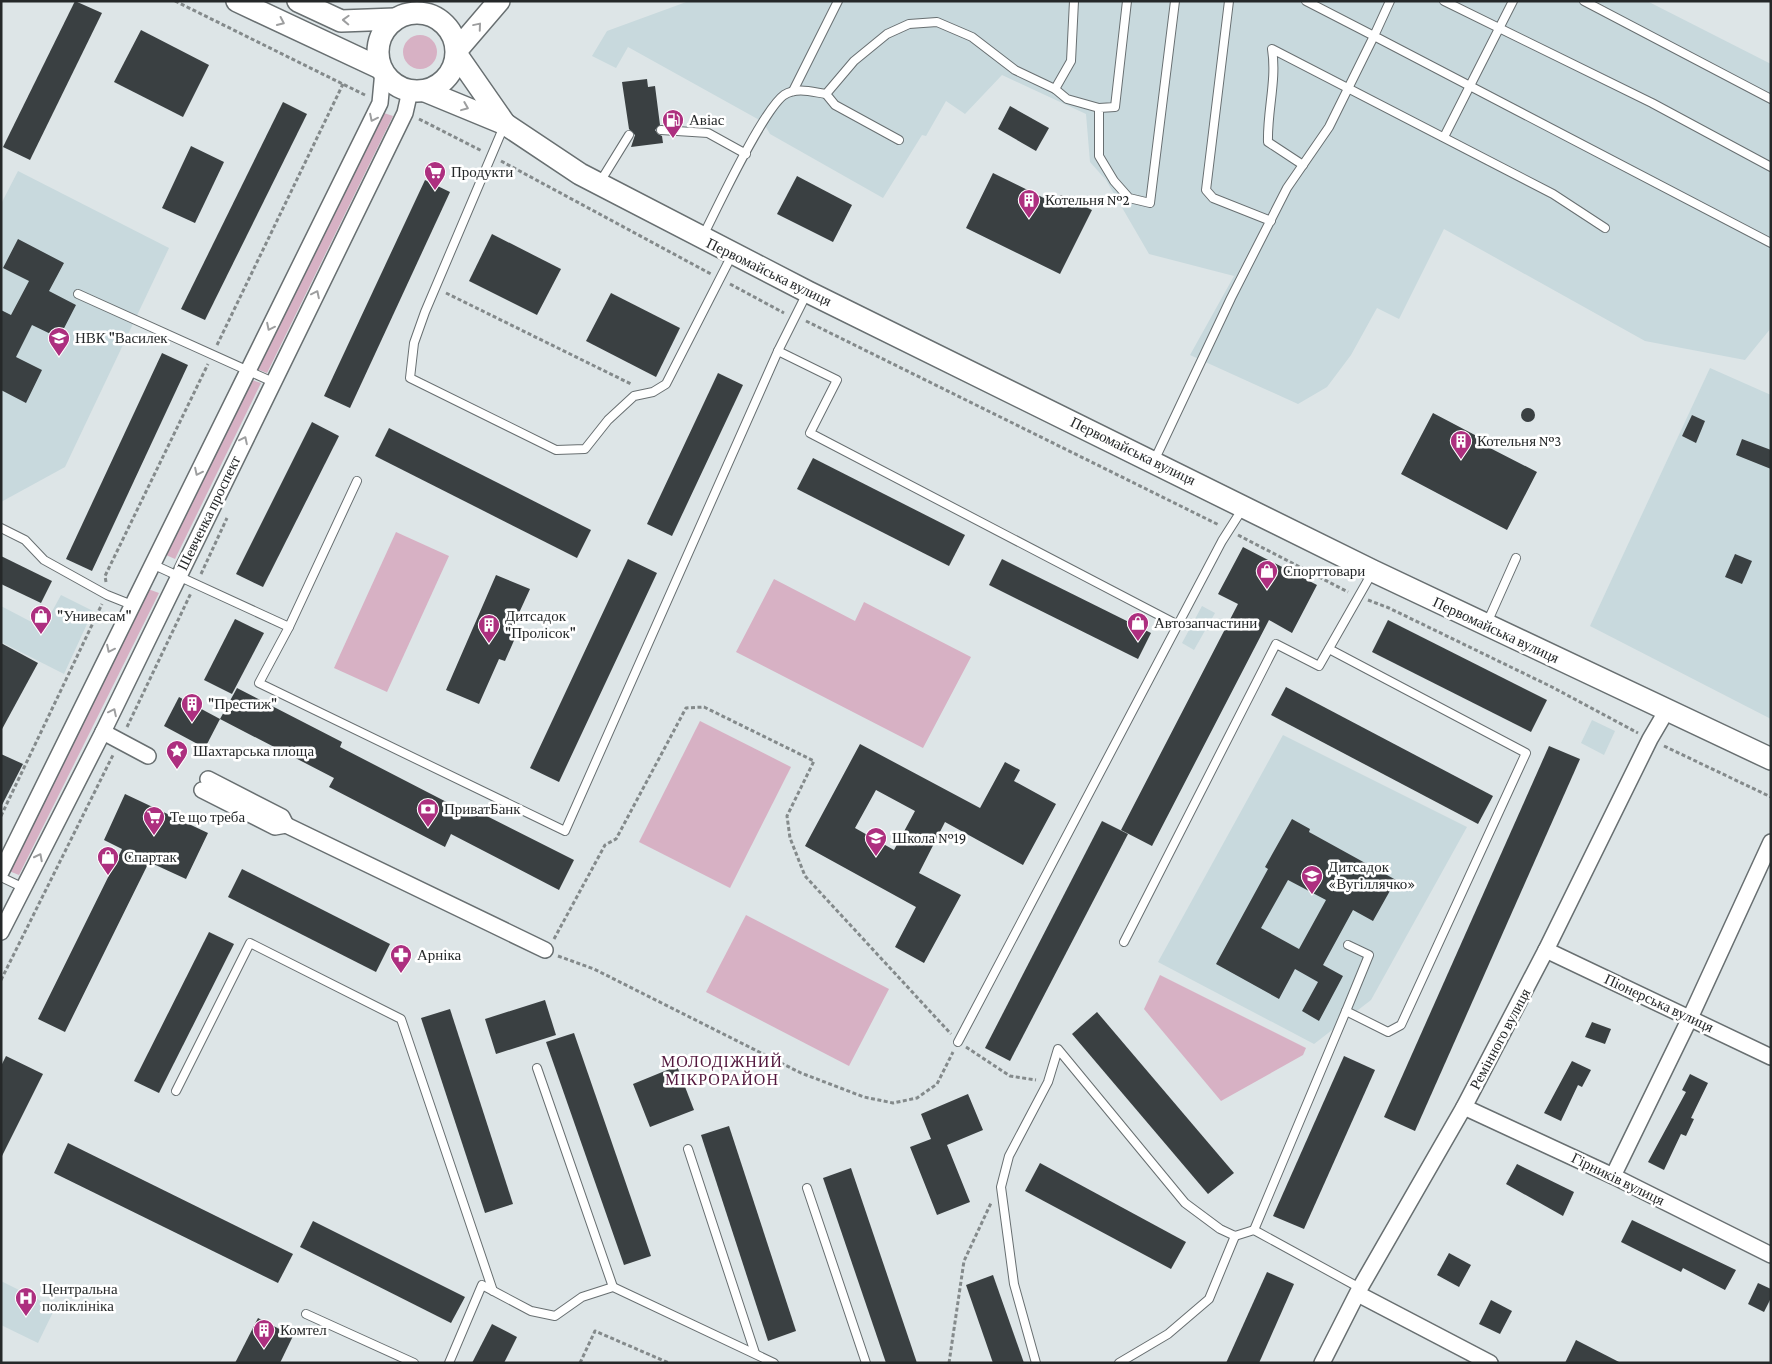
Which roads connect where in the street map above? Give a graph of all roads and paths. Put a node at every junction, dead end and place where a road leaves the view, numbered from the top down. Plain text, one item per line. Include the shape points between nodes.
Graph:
1 (175, 1) edge
2 (237, 1) edge
3 (298, 1) edge
4 (442, 1) edge
5 (498, 1) edge
6 (838, 1) edge
7 (1074, 1) edge
8 (1127, 1) edge
9 (1175, 1) edge
10 (1229, 1) edge
11 (1306, 1) edge
12 (1390, 1) edge
13 (1444, 1) edge
14 (1513, 1) edge
15 (1584, 1) edge
16 (423, 12) junction
17 (395, 18) junction
18 (1499, 28) junction
19 (1374, 36) junction
20 (457, 52) junction
21 (381, 70) junction
22 (343, 84) junction
23 (1470, 86) junction
24 (1348, 88) junction
25 (1055, 89) junction
26 (418, 91) junction
27 (793, 91) junction
28 (826, 94) junction
29 (1771, 99) edge
30 (380, 103) junction
31 (1099, 108) junction
32 (405, 113) junction
33 (505, 124) junction
34 (661, 130) dead end
35 (629, 135) dead end
36 (1444, 137) junction
37 (900, 140) dead end
38 (746, 154) junction
39 (491, 156) junction
40 (1303, 165) junction
41 (1771, 167) edge
42 (599, 184) junction
43 (1271, 221) junction
44 (1605, 228) dead end
45 (701, 238) junction
46 (1771, 242) edge
47 (733, 254) junction
48 (720, 279) junction
49 (435, 288) junction
50 (808, 292) junction
51 (78, 294) dead end
52 (794, 318) junction
53 (778, 351) junction
54 (212, 356) junction
55 (248, 371) junction
56 (273, 382) junction
57 (649, 393) junction
58 (1154, 461) junction
59 (357, 481) dead end
60 (1244, 507) junction
61 (1, 528) edge
62 (1230, 530) junction
63 (1516, 558) dead end
64 (152, 564) junction
65 (1373, 571) junction
66 (178, 576) junction
67 (107, 595) junction
68 (1358, 597) junction
69 (132, 604) junction
70 (1178, 625) junction
71 (1486, 625) junction
72 (289, 627) junction
73 (1329, 649) junction
74 (1667, 710) junction
75 (103, 732) junction
76 (1650, 739) junction
77 (148, 756) dead end
78 (1771, 759) edge
79 (205, 785) dead end
80 (1771, 797) edge
81 (1, 816) edge
82 (1771, 842) edge
83 (1, 872) edge
84 (1, 877) edge
85 (24, 888) junction
86 (1, 932) edge
87 (1124, 942) dead end
88 (1348, 945) dead end
89 (545, 950) junction
90 (1546, 950) junction
91 (1346, 1011) junction
92 (1690, 1018) junction
93 (958, 1042) junction
94 (1771, 1056) edge
95 (537, 1068) dead end
96 (1048, 1082) junction
97 (176, 1091) dead end
98 (1464, 1107) junction
99 (688, 1149) dead end
100 (1613, 1176) junction
101 (1001, 1187) junction
102 (808, 1188) dead end
103 (1254, 1230) junction
104 (1234, 1236) junction
105 (1771, 1255) edge
106 (613, 1288) junction
107 (493, 1291) junction
108 (1359, 1291) junction
109 (306, 1314) dead end
110 (755, 1353) junction
111 (414, 1363) edge
112 (450, 1363) edge
113 (580, 1363) edge
114 (670, 1363) edge
115 (774, 1363) edge
116 (866, 1363) edge
117 (949, 1363) edge
118 (1036, 1363) edge
119 (1119, 1363) edge
120 (1322, 1363) edge
121 (1490, 1363) edge

1 - 22 path
2 -> 21 main road
17 -> 3 main road via 341,21
4 - 16 main road
20 -> 5 main road
6 - 27 lane
7 - 25 lane via 1071,61
8 - 31 lane via 1116,107
9 - 31 lane via 1150,203 1130,198 1114,181 1099,156
10 - 43 lane via 1206,190 1213,198
11 - 19 lane
12 - 19 lane
13 - 18 lane
14 - 18 lane
15 - 29 lane
16 - 17 main road
16 - 20 main road via 448,26
17 - 21 main road via 382,32 377,50
18 - 23 lane
18 - 41 lane via 1652,103
19 - 23 lane
19 - 24 lane
20 - 26 main road via 449,75 438,85
20 - 33 main road, Первомайська вулиця
21 - 26 main road via 392,83
21 - 30 street, Шевченка проспект
22 - 30 path
22 - 54 path
23 - 36 lane
23 - 46 lane
24 - 36 lane
24 - 40 lane via 1329,127
24 - 40 lane via 1272,49 1275,69 1267,120 1268,142
25 - 28 lane via 1015,70 972,37 937,22 909,24 887,34 854,61
25 - 31 lane via 1067,99
26 - 32 street, Шевченка проспект
26 -> 33 main road, Первомайська вулиця
27 - 28 lane
27 - 38 lane via 783,96 763,122
28 - 37 lane via 836,105
30 -> 55 street, Шевченка проспект
32 - 39 path
56 -> 32 street, Шевченка проспект
33 - 39 lane
33 - 42 main road, Первомайська вулиця
34 - 38 lane via 708,133
35 - 42 lane
36 - 44 lane via 1553,194
38 - 45 lane
39 - 48 path
39 - 49 lane
40 - 43 lane
42 - 45 main road, Первомайська вулиця
43 - 58 lane
45 - 47 main road, Первомайська вулиця
47 - 48 lane
47 - 50 main road, Первомайська вулиця
48 - 52 path
48 - 57 lane via 666,384
49 - 57 path
49 - 57 lane via 414,342 410,378 556,450 585,449 608,420 634,396
50 - 52 lane
50 - 58 main road, Первомайська вулиця
51 - 54 lane
52 - 53 lane
52 - 62 path via 822,327
53 - 70 lane via 837,380 810,433
53 - 72 lane via 565,831 259,683
54 - 55 lane
54 - 67 path via 105,576
55 - 56 lane
55 -> 64 street, Шевченка проспект
66 -> 56 street, Шевченка проспект
58 - 60 main road, Первомайська вулиця
59 - 72 lane
60 - 62 lane
60 - 65 main road, Первомайська вулиця
61 - 67 lane via 24,540 44,560
62 - 68 path
62 - 70 lane
63 - 71 lane
64 - 66 lane
64 - 69 street, Шевченка проспект
65 - 68 lane
65 - 71 main road, Первомайська вулиця
66 - 72 lane
75 -> 66 street, Шевченка проспект
67 - 69 lane
67 - 81 path
68 - 73 lane
68 - 76 path via 1389,608 1552,686
69 -> 83 street, Шевченка проспект
70 - 93 lane
71 - 74 main road, Первомайська вулиця
73 - 87 lane via 1319,666 1276,644
73 - 91 lane via 1526,752 1401,1025 1388,1032
74 - 76 street, Ремінного вулиця
74 - 78 main road, Первомайська вулиця
75 - 77 street
85 -> 75 street, Шевченка проспект
76 - 80 path
76 - 90 street, Ремінного вулиця
79 - 89 street via 282,816 286,825
82 - 92 street
84 - 85 lane
85 - 86 street, Шевченка проспект
88 - 91 lane via 1369,956
89 - 93 path via 594,969 801,1073 864,1097 893,1103 917,1098 937,1084
89 - 93 path via 556,936 605,845 616,839 686,708 704,707 814,760 787,816 790,838 805,876
90 - 92 street, Піонерська вулиця
90 - 98 street, Ремінного вулиця
91 - 103 lane
92 - 94 street, Піонерська вулиця
92 - 100 street
93 - 96 path via 1010,1076
95 - 106 lane
96 - 101 lane via 1009,1156
96 - 104 lane via 1058,1049 1185,1203
97 - 107 lane via 250,943 402,1020
98 - 100 street, Гірників вулиця
98 - 108 street, Ремінного вулиця
99 - 110 lane
100 - 105 street, Гірників вулиця
101 - 117 path via 985,1213 964,1261
101 - 118 lane via 1014,1284
102 - 116 lane
103 - 104 lane
103 - 108 lane
104 - 119 lane via 1209,1299 1168,1334
106 - 107 lane via 582,1297 555,1316 531,1311
106 - 110 lane
107 - 112 lane via 482,1286
108 - 120 street, Ремінного вулиця
108 - 121 street
109 - 111 lane
110 - 115 lane
113 - 114 path via 595,1331

